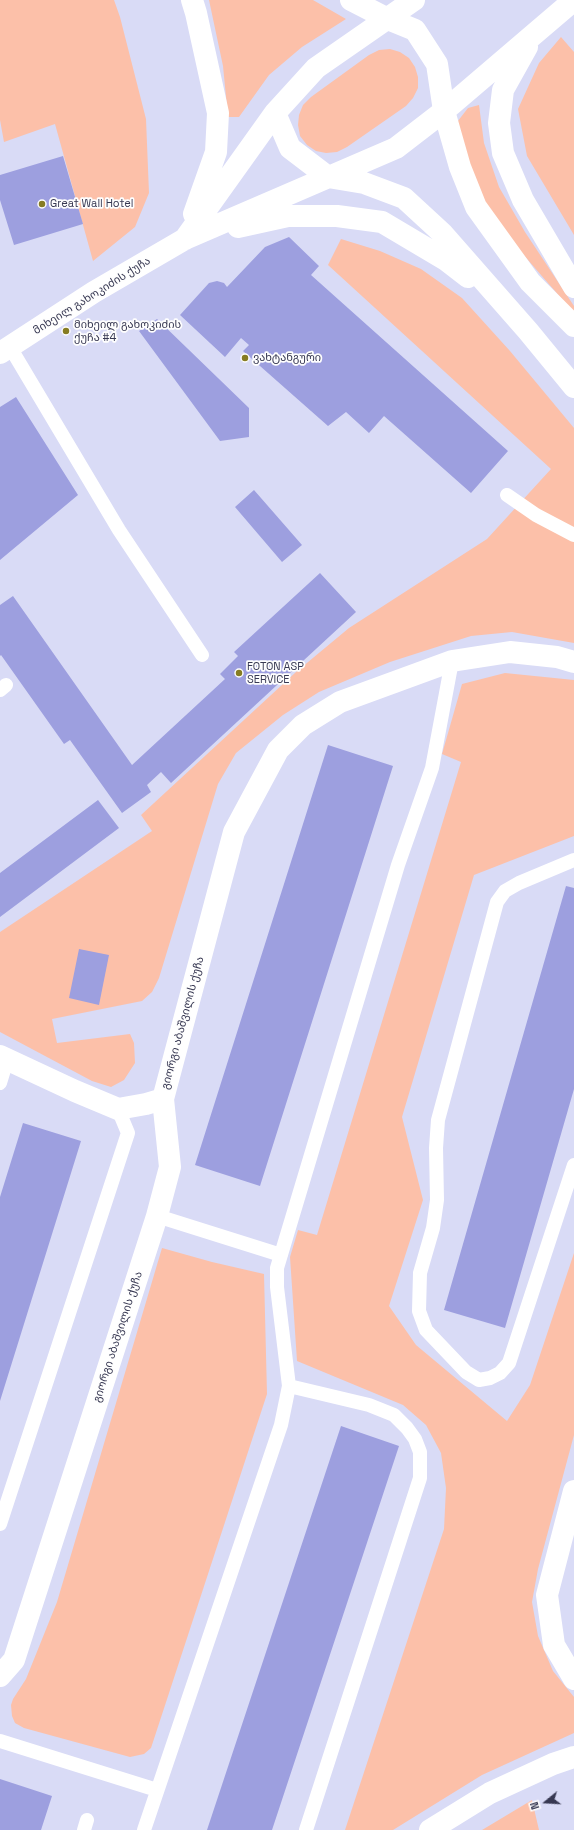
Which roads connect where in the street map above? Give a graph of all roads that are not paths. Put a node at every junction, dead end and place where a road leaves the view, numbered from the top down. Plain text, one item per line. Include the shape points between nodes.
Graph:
1 (192, 0) edge
2 (351, 0) edge
3 (414, 0) edge
4 (574, 0) edge
5 (388, 19) junction
6 (533, 35) junction
7 (444, 111) junction
8 (275, 113) junction
9 (328, 178) junction
10 (185, 239) junction
11 (574, 287) edge
12 (506, 308) junction
13 (574, 326) edge
14 (5, 350) edge
15 (574, 386) edge
16 (507, 495) dead end
17 (574, 535) edge
18 (202, 655) dead end
19 (452, 661) junction
20 (574, 662) edge
21 (574, 860) edge
22 (4, 1058) edge
23 (0, 1083) edge
24 (163, 1099) junction
25 (118, 1109) junction
26 (574, 1165) edge
27 (157, 1216) junction
28 (281, 1255) junction
29 (289, 1386) junction
30 (574, 1491) edge
31 (0, 1524) edge
32 (0, 1676) edge
33 (574, 1679) edge
34 (0, 1741) edge
35 (574, 1758) edge
36 (157, 1790) junction
37 (144, 1830) edge
38 (306, 1830) edge
39 (430, 1830) edge

1 - 10 main road via 218,113 216,152
2 - 5 main road
3 - 5 main road
4 - 6 main road
5 - 7 main road via 415,30 437,64
5 - 8 main road via 316,68
6 - 7 main road
6 - 11 main road via 504,90 499,123 503,153 523,200
7 - 9 main road via 396,148
7 - 13 main road via 460,167 476,207 530,282
8 - 9 main road via 290,148
8 - 10 main road
9 - 10 main road
9 - 12 main road via 364,183 404,198 442,233
10 - 12 main road via 288,216 337,216 382,222 446,260
10 - 14 main road, მიხეილ გახოკიძის ქუჩა via 94,292
12 - 15 main road
14 - 18 lane
16 - 17 lane via 536,515
19 - 20 main road, გიორგი აბაშვილის ქუჩა via 510,652 557,657
19 - 24 main road, გიორგი აბაშვილის ქუჩა via 340,702 303,725 278,750 234,832
19 - 28 lane via 432,768 398,865
21 - 26 lane via 505,890 497,902 438,1120 437,1200 433,1228 420,1273 419,1311 426,1330 466,1372 479,1380 500,1373 509,1363
22 - 23 lane
22 - 25 main road
24 - 25 main road
24 - 27 main road, გიორგი აბაშვილის ქუჩა via 170,1167
25 - 31 lane via 128,1133
27 - 28 lane
27 - 32 main road, გიორგი აბაშვილის ქუჩა via 14,1660
28 - 29 lane via 277,1268 277,1288
29 - 36 lane via 281,1425
29 - 38 lane via 368,1404 394,1416 408,1428 420,1452 420,1478
30 - 33 main road via 547,1596 554,1645
34 - 36 lane
35 - 39 main road via 553,1764 490,1793
36 - 37 lane

